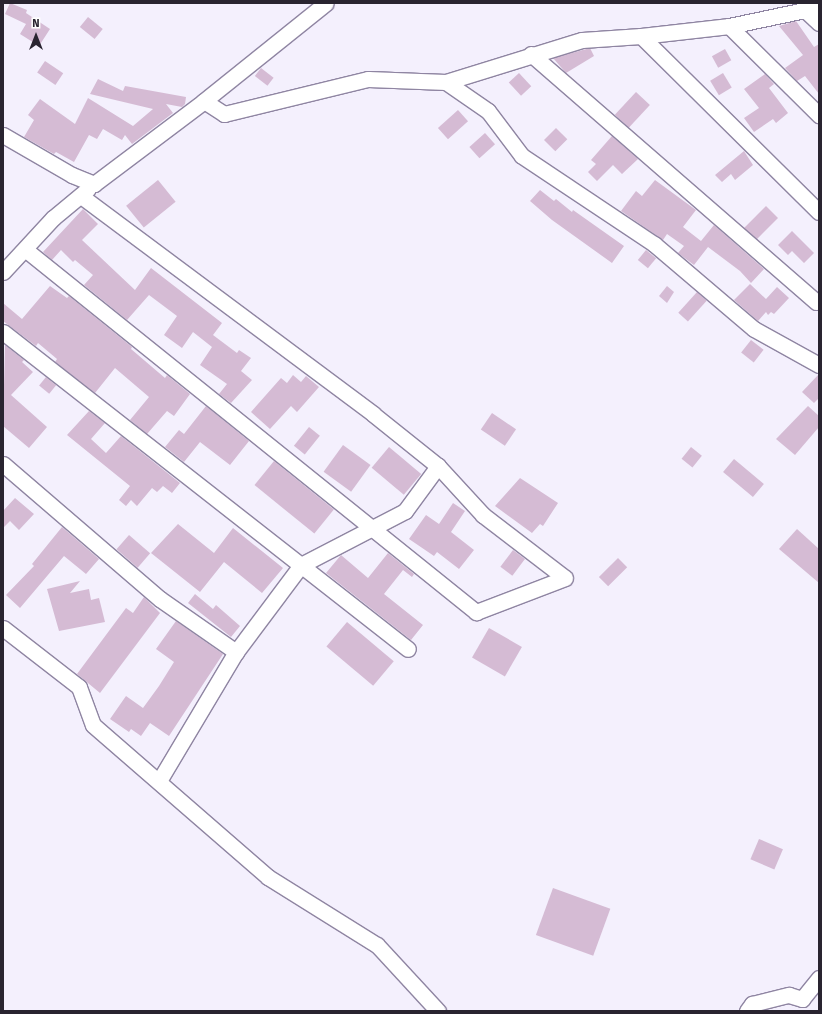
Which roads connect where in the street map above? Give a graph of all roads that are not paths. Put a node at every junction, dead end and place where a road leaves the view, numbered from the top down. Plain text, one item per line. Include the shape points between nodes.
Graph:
1 (326, 3) edge
2 (812, 9) edge
3 (819, 23) edge
4 (729, 26) junction
5 (641, 36) junction
6 (531, 54) junction
7 (446, 82) junction
8 (204, 101) junction
9 (819, 115) edge
10 (3, 135) edge
11 (94, 184) junction
12 (81, 196) junction
13 (819, 212) edge
14 (26, 250) junction
15 (3, 272) edge
16 (816, 302) dead end
17 (3, 332) edge
18 (819, 365) edge
19 (3, 464) edge
20 (438, 466) junction
21 (372, 529) junction
22 (301, 565) junction
23 (3, 628) edge
24 (408, 649) dead end
25 (236, 652) junction
26 (158, 781) junction
27 (819, 978) edge
28 (438, 1011) edge
29 (747, 1011) edge

1 - 8 street
2 - 3 street
2 - 4 street
4 - 5 street
4 - 9 street
5 - 6 street via 582,40
5 - 13 street
6 - 7 street
6 - 16 street
7 - 8 street via 368,79 224,114
7 - 18 street via 488,111 522,156 654,244 754,329
8 - 11 street
10 - 11 street via 72,175
11 - 12 street
12 - 14 street via 53,218
12 - 20 street via 373,414
14 - 15 street
14 - 21 street
17 - 22 street
19 - 25 street via 160,599
20 - 21 street via 405,511
20 - 21 street via 483,515 565,578 476,612
21 - 22 street
22 - 24 street
22 - 25 street
23 - 26 street via 79,687 93,725
25 - 26 street
26 - 28 street via 268,877 377,945
27 - 29 street via 802,999 789,995 752,1004

